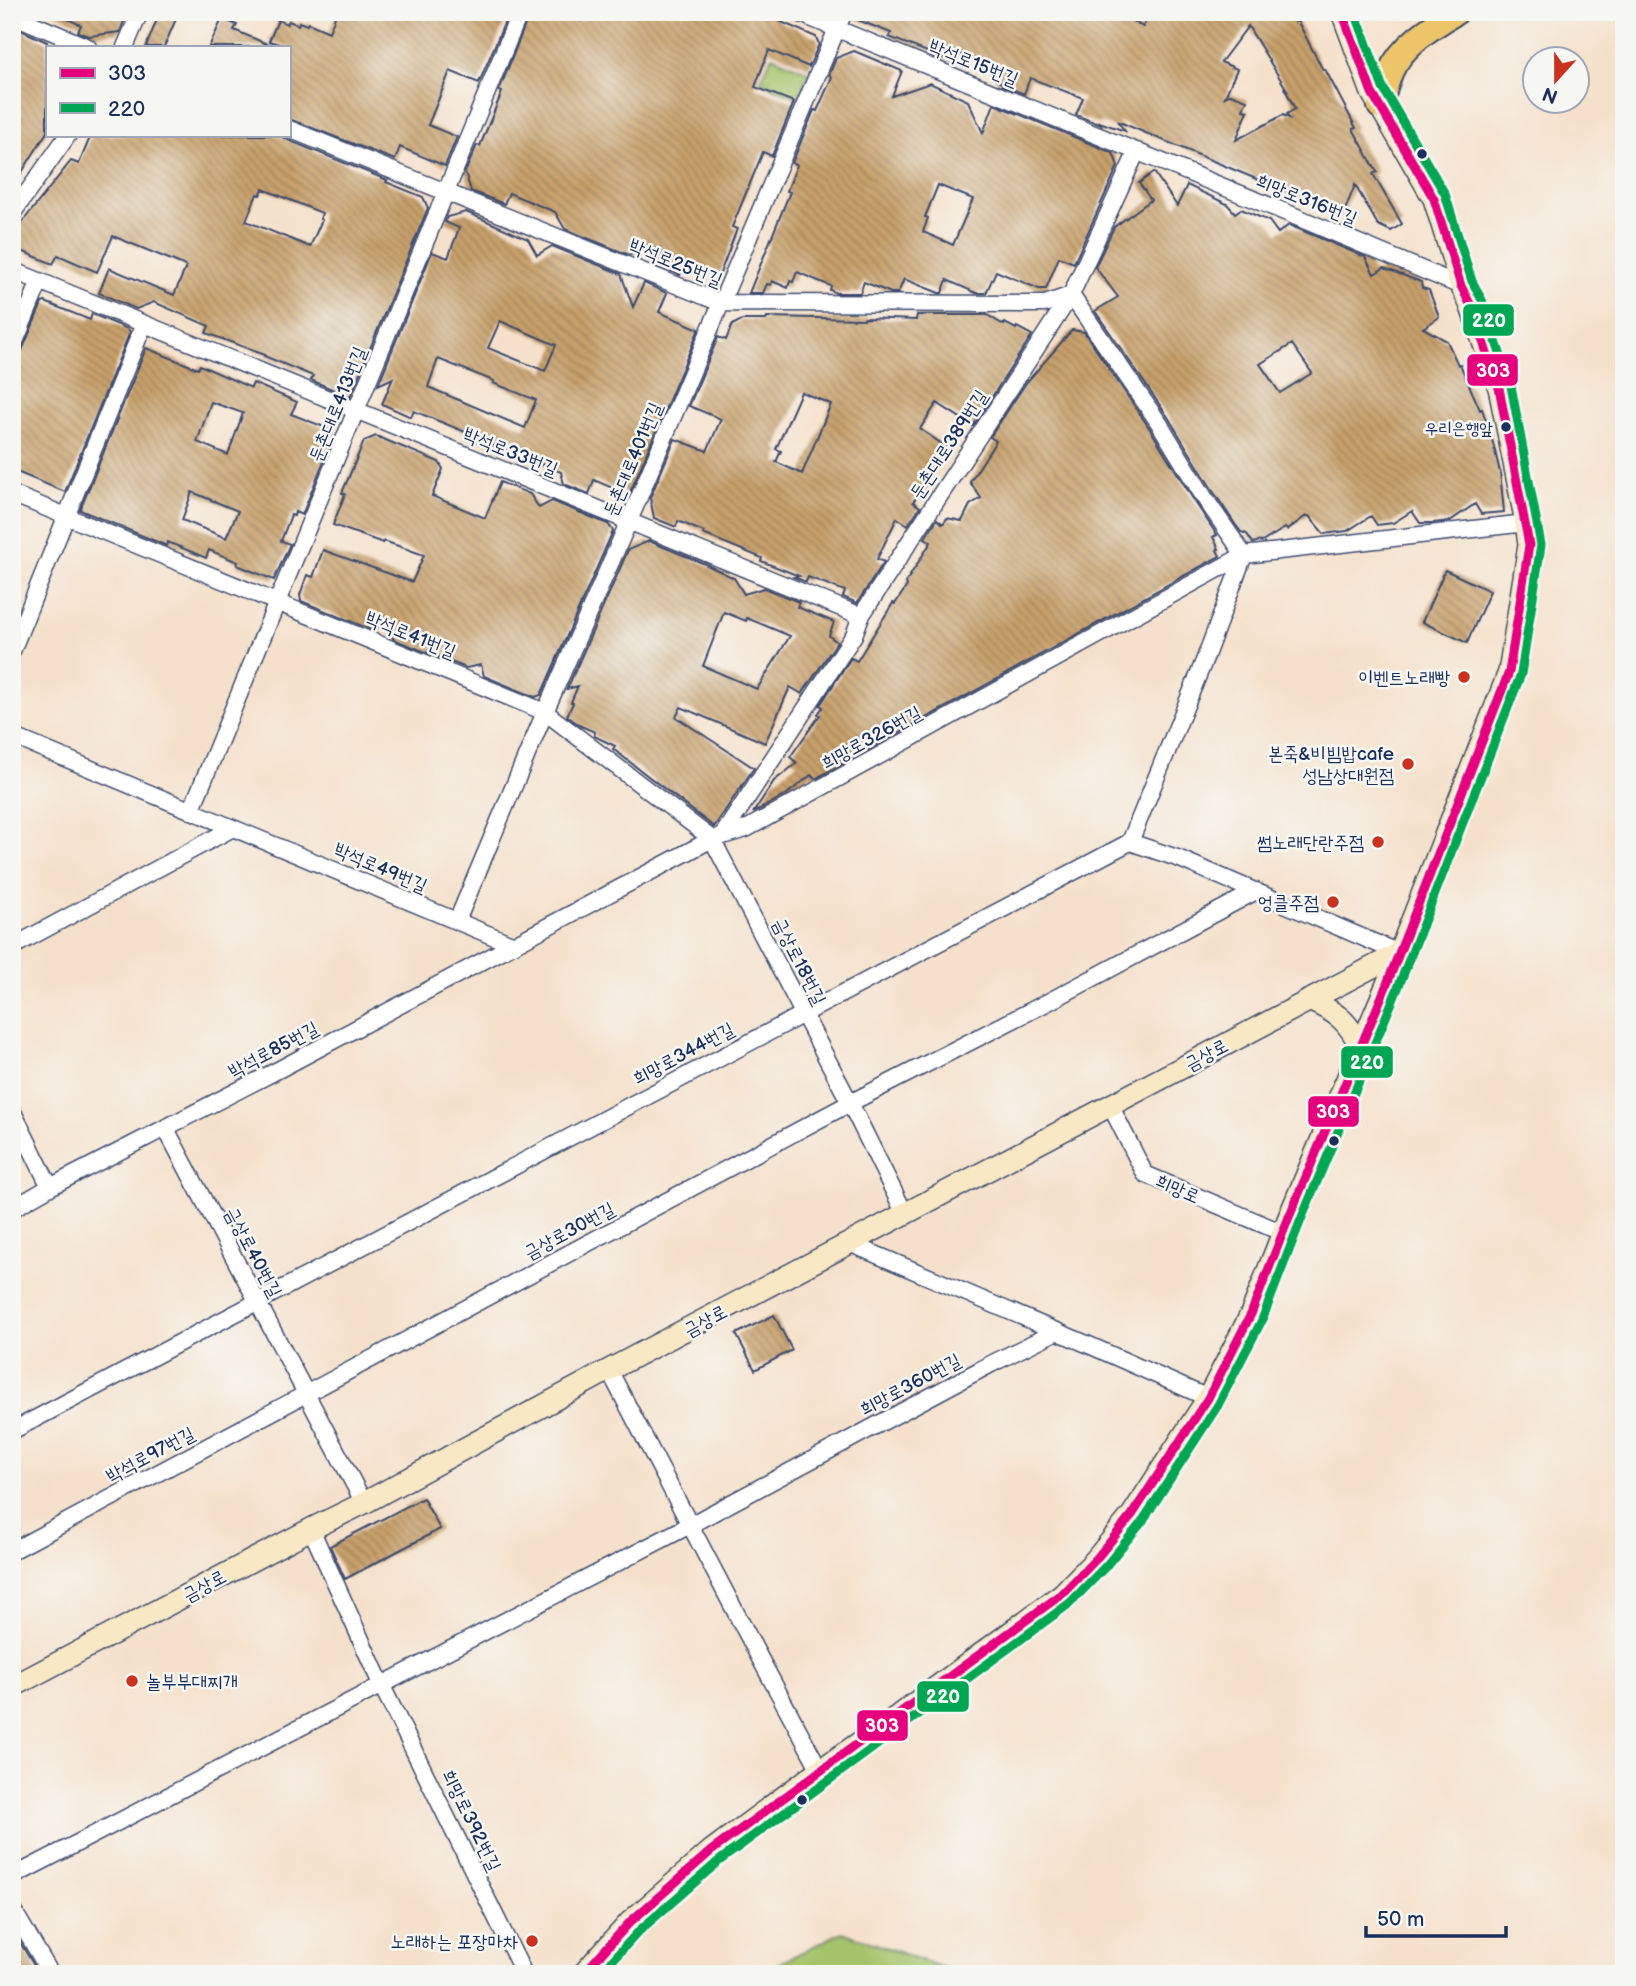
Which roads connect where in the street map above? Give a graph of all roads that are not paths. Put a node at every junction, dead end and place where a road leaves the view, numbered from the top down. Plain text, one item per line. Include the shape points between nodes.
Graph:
1 (140, 12) edge
2 (520, 12) edge
3 (796, 12) edge
4 (844, 12) edge
5 (1342, 12) edge
6 (1456, 12) edge
7 (12, 15) edge
8 (837, 29) junction
9 (86, 46) edge
10 (125, 46) edge
11 (1380, 106) junction
12 (290, 129) edge
13 (67, 136) edge
14 (1137, 151) junction
15 (446, 192) junction
16 (12, 214) edge
17 (12, 270) edge
18 (40, 281) junction
19 (1461, 286) junction
20 (1071, 295) junction
21 (720, 303) junction
22 (144, 324) junction
23 (12, 349) edge
24 (357, 411) junction
25 (12, 494) edge
26 (66, 516) junction
27 (629, 522) junction
28 (1526, 523) junction
29 (1244, 555) junction
30 (278, 603) junction
31 (861, 616) junction
32 (12, 651) edge
33 (545, 712) junction
34 (12, 736) edge
35 (191, 811) junction
36 (233, 828) junction
37 (717, 837) junction
38 (1130, 842) junction
39 (1255, 891) junction
40 (457, 921) junction
41 (514, 945) junction
42 (12, 947) edge
43 (1399, 953) junction
44 (1309, 1000) junction
45 (804, 1014) junction
46 (1361, 1048) junction
47 (850, 1103) junction
48 (1110, 1105) junction
49 (12, 1110) edge
50 (166, 1129) junction
51 (50, 1187) junction
52 (12, 1209) edge
53 (905, 1214) junction
54 (1283, 1233) junction
55 (849, 1243) junction
56 (257, 1303) junction
57 (1057, 1331) junction
58 (609, 1370) junction
59 (307, 1394) junction
60 (1208, 1398) junction
61 (12, 1431) edge
62 (364, 1503) junction
63 (690, 1525) junction
64 (311, 1529) junction
65 (12, 1551) edge
66 (381, 1684) junction
67 (12, 1687) edge
68 (820, 1769) junction
69 (12, 1877) edge
70 (12, 1909) edge
71 (51, 1974) edge
72 (524, 1974) edge
73 (583, 1974) edge

1 - 10 street
2 - 15 street, 둔촌대로413번길
3 - 8 street, 박석로15번길
4 - 8 street, 둔촌대로401번길
5 - 11 main road
6 - 11 main road via 1399,57
7 - 9 street
8 - 14 street, 박석로15번길
8 - 21 street, 둔촌대로401번길
11 - 19 main road via 1434,199
12 - 15 street, 박석로25번길
13 - 16 street
14 - 19 street, 희망로316번길
14 - 20 street, 둔촌대로389번길
15 - 21 street, 박석로25번길
15 - 24 street, 둔촌대로413번길
17 - 18 street, 박석로33번길
18 - 22 street, 박석로33번길
18 - 23 street
19 - 28 main road via 1499,388
20 - 21 street, 박석로25번길 via 1045,304
20 - 29 street
20 - 31 street, 둔촌대로389번길
21 - 27 street, 둔촌대로401번길
22 - 24 street, 박석로33번길
22 - 26 street
24 - 27 street, 박석로33번길
24 - 30 street, 둔촌대로413번길
25 - 26 street, 박석로41번길
26 - 30 street, 박석로41번길
26 - 32 street
27 - 31 street, 박석로33번길
27 - 33 street, 둔촌대로401번길
28 - 29 street, 희망로326번길
28 - 43 main road via 1529,545 1508,672
29 - 37 street, 희망로326번길 via 746,829
29 - 38 street
30 - 33 street, 박석로41번길
30 - 35 street, 둔촌대로413번길
31 - 37 street, 둔촌대로389번길 via 853,635
33 - 37 street, 박석로41번길
33 - 40 street, 둔촌대로401번길
34 - 35 street, 박석로49번길
35 - 36 street, 박석로49번길
36 - 40 street, 박석로49번길
36 - 42 street
37 - 41 street, 희망로326번길
37 - 45 street, 금상로18번길
38 - 39 street
38 - 45 street, 희망로344번길
39 - 43 street
39 - 47 street
40 - 41 street, 박석로49번길
41 - 50 street, 박석로85번길
43 - 44 main road, 금상로
43 - 46 main road
44 - 46 main road via 1345,1021
44 - 48 main road, 금상로
45 - 47 street, 금상로18번길
45 - 56 street, 희망로344번길
46 - 54 main road
47 - 53 street, 금상로18번길
47 - 59 street, 금상로30번길
48 - 53 main road, 금상로
48 - 54 street, 희망로 via 1145,1174
49 - 51 street
50 - 51 street, 박석로85번길
50 - 56 street, 금상로40번길
51 - 52 street, 박석로85번길
53 - 55 main road, 금상로
54 - 60 main road via 1251,1314
55 - 57 street
55 - 58 main road, 금상로
56 - 59 street, 금상로40번길
56 - 61 street, 희망로344번길
57 - 60 street
57 - 63 street, 희망로360번길
58 - 62 main road, 금상로
58 - 63 street
59 - 62 street, 금상로40번길
59 - 65 street, 박석로97번길
60 - 68 main road via 1132,1515 1062,1594
62 - 64 main road, 금상로
63 - 66 street, 희망로360번길
63 - 68 street
64 - 66 street, 희망로392번길
64 - 67 main road, 금상로
66 - 69 street
66 - 72 street, 희망로392번길
68 - 73 main road via 711,1851 630,1922
70 - 71 street

